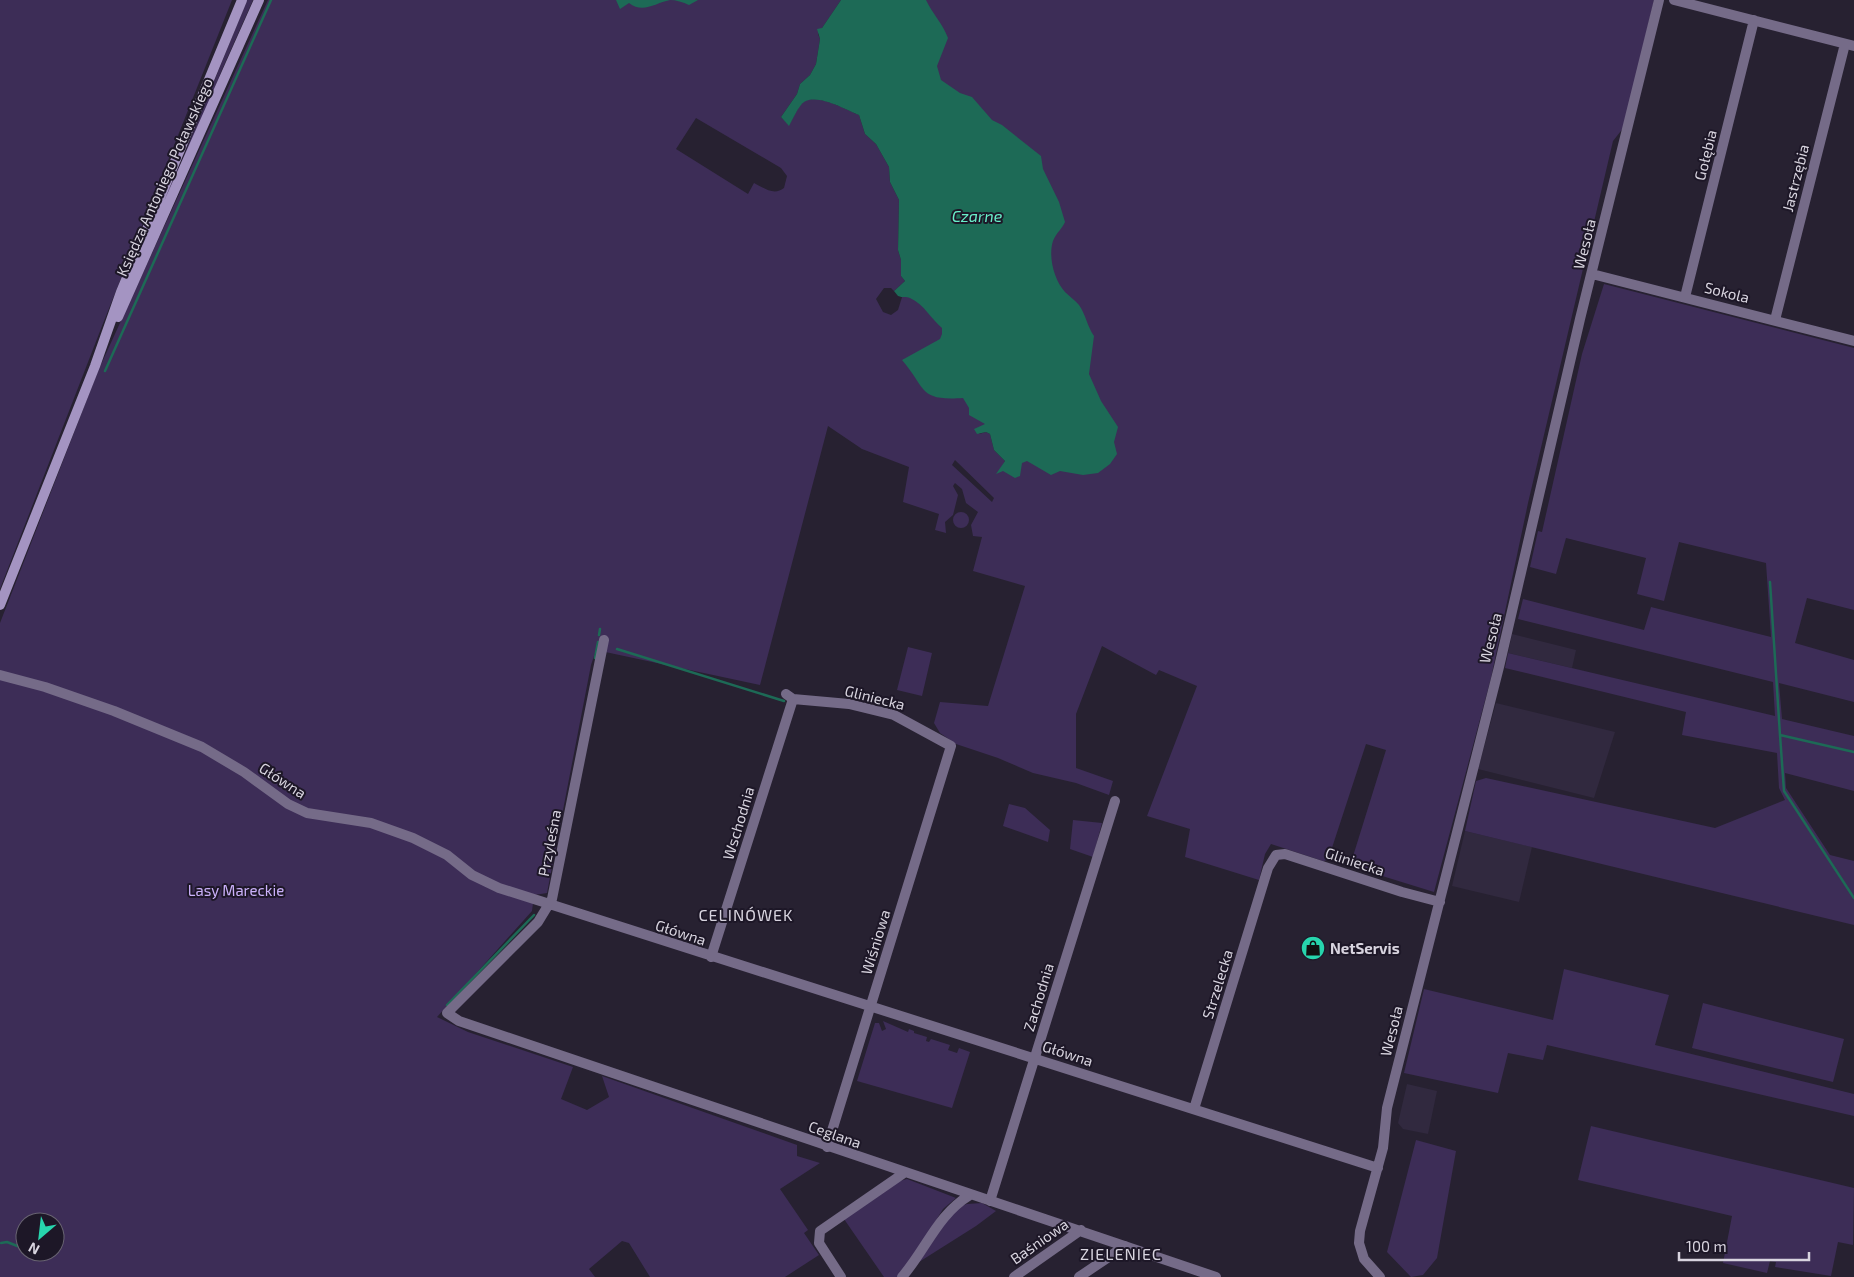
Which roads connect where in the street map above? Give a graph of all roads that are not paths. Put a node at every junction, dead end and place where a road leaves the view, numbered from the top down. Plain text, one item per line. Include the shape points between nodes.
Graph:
1 (242, 0) edge
2 (259, 0) edge
3 (1660, 0) edge
4 (1674, 0) edge
5 (1754, 20) junction
6 (1849, 45) edge
7 (1592, 274) junction
8 (1685, 297) junction
9 (1775, 320) junction
10 (1854, 341) edge
11 (95, 366) junction
12 (0, 606) edge
13 (604, 640) dead end
14 (0, 675) edge
15 (790, 696) joint
16 (951, 746) joint
17 (1115, 801) dead end
18 (1268, 868) joint
19 (1440, 902) junction
20 (548, 905) junction
21 (711, 957) junction
22 (871, 1008) junction
23 (447, 1013) joint
24 (1035, 1058) junction
25 (1194, 1109) junction
26 (827, 1147) junction
27 (1378, 1168) junction
28 (904, 1173) junction
29 (970, 1195) junction
30 (990, 1201) junction
31 (1081, 1230) junction
32 (1125, 1246) junction
33 (841, 1277) edge
34 (902, 1277) edge
35 (1014, 1277) edge
36 (1079, 1277) edge
37 (1216, 1277) edge
38 (1380, 1277) edge

1 - 11 main road, Księdza Antoniego Poławskiego via 183,148 151,217
2 - 11 main road, Księdza Antoniego Poławskiego
3 - 7 street, Wesoła
4 - 5 street
5 - 6 street
5 - 8 street, Gołębia
6 - 9 street, Jastrzębia
7 - 8 street, Sokola
7 - 19 street, Wesoła
8 - 9 street, Sokola
9 - 10 street, Sokola
11 - 12 main road, Księdza Antoniego Poławskiego
13 - 20 street, Przyleśna via 554,891
14 - 20 street, Główna via 114,711 202,747 298,809 371,823 413,838 486,882
15 - 16 street, Gliniecka via 849,704 894,715
15 - 21 street, Wschodnia
16 - 22 street, Wiśniowa
17 - 24 street, Zachodnia
18 - 19 street, Gliniecka via 1276,855 1285,854
18 - 25 street, Strzelecka
19 - 27 street, Wesoła via 1387,1108
20 - 21 street, Główna
20 - 23 street, Przyleśna via 538,922
21 - 22 street, Główna
22 - 24 street, Główna
22 - 26 street, Wiśniowa
23 - 26 street, Ceglana via 459,1022
24 - 25 street, Główna
24 - 30 street, Zachodnia
25 - 27 street, Główna
26 - 28 street, Ceglana
27 - 38 street, Wesoła via 1359,1242 1364,1259
28 - 29 street, Ceglana
28 - 33 street via 819,1233 819,1242
29 - 30 street, Ceglana
29 - 34 street via 943,1216
30 - 31 street, Ceglana
31 - 32 street, Ceglana
31 - 35 street, Baśniowa
32 - 36 street
32 - 37 street, Ceglana

